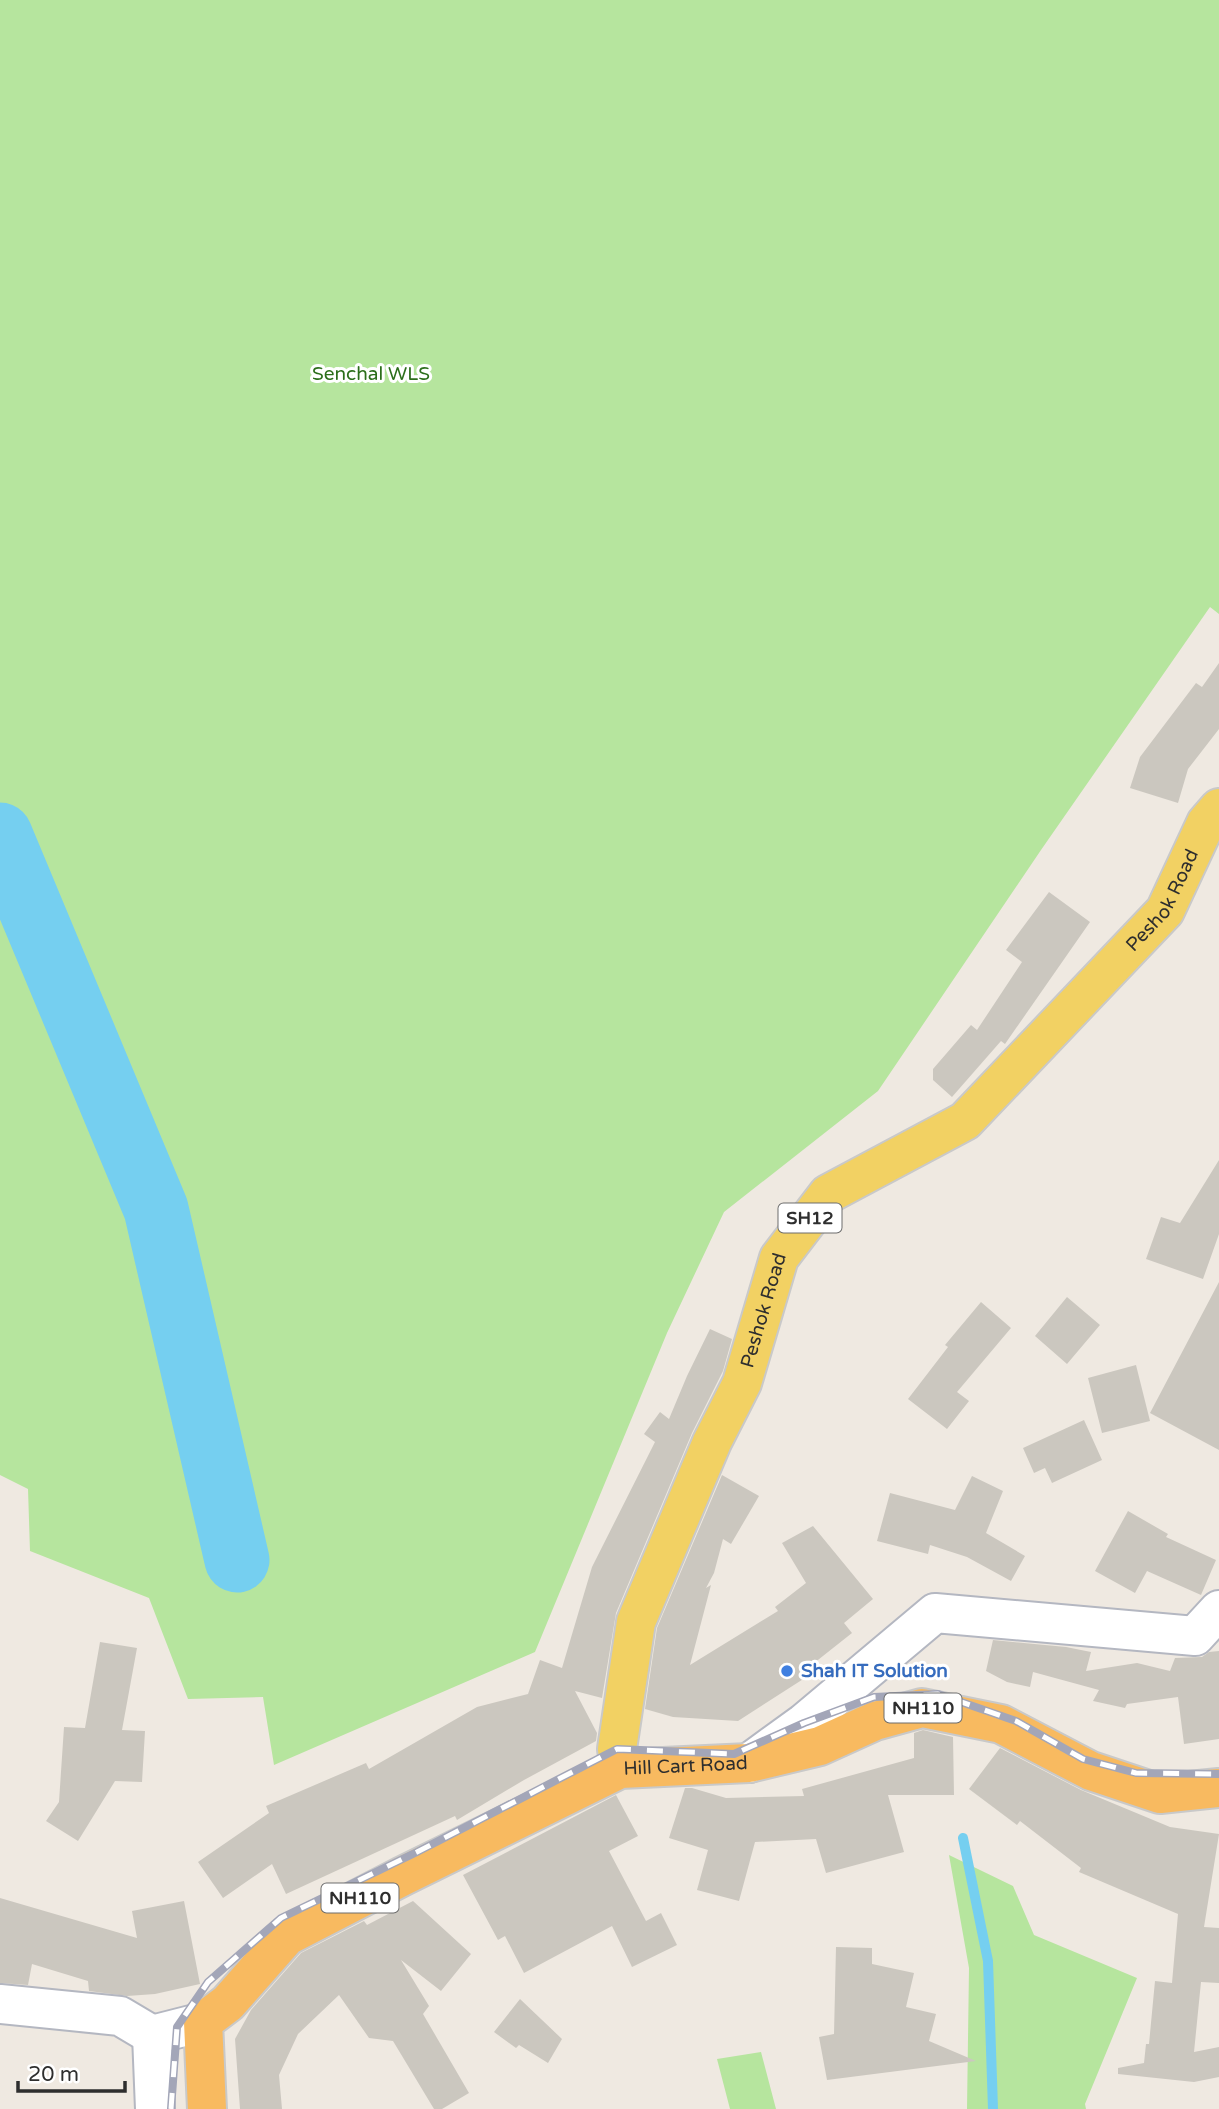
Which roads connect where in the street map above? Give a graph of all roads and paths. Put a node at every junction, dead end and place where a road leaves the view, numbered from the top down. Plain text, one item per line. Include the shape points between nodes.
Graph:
1 (1219, 808) edge
2 (1219, 1610) edge
3 (749, 1763) junction
4 (620, 1769) junction
5 (1219, 1788) edge
6 (0, 2004) edge
7 (203, 2022) junction
8 (152, 2035) junction
9 (155, 2109) edge
10 (207, 2109) edge

1 - 4 main road, Peshok Road / SH12 via 1206,823 1165,911 965,1121 828,1194 779,1258 742,1383 712,1442 636,1622 617,1749
2 - 3 street via 1195,1636 935,1613
3 - 4 highway, Hill Cart Road / NH110
3 - 5 highway, Hill Cart Road / NH110 via 820,1746 875,1721 922,1708 1000,1724 1091,1771 1160,1794
4 - 7 highway, Hill Cart Road / NH110 via 287,1936 229,2003
6 - 8 street via 120,2016
7 - 8 street
7 - 10 highway
8 - 9 street

